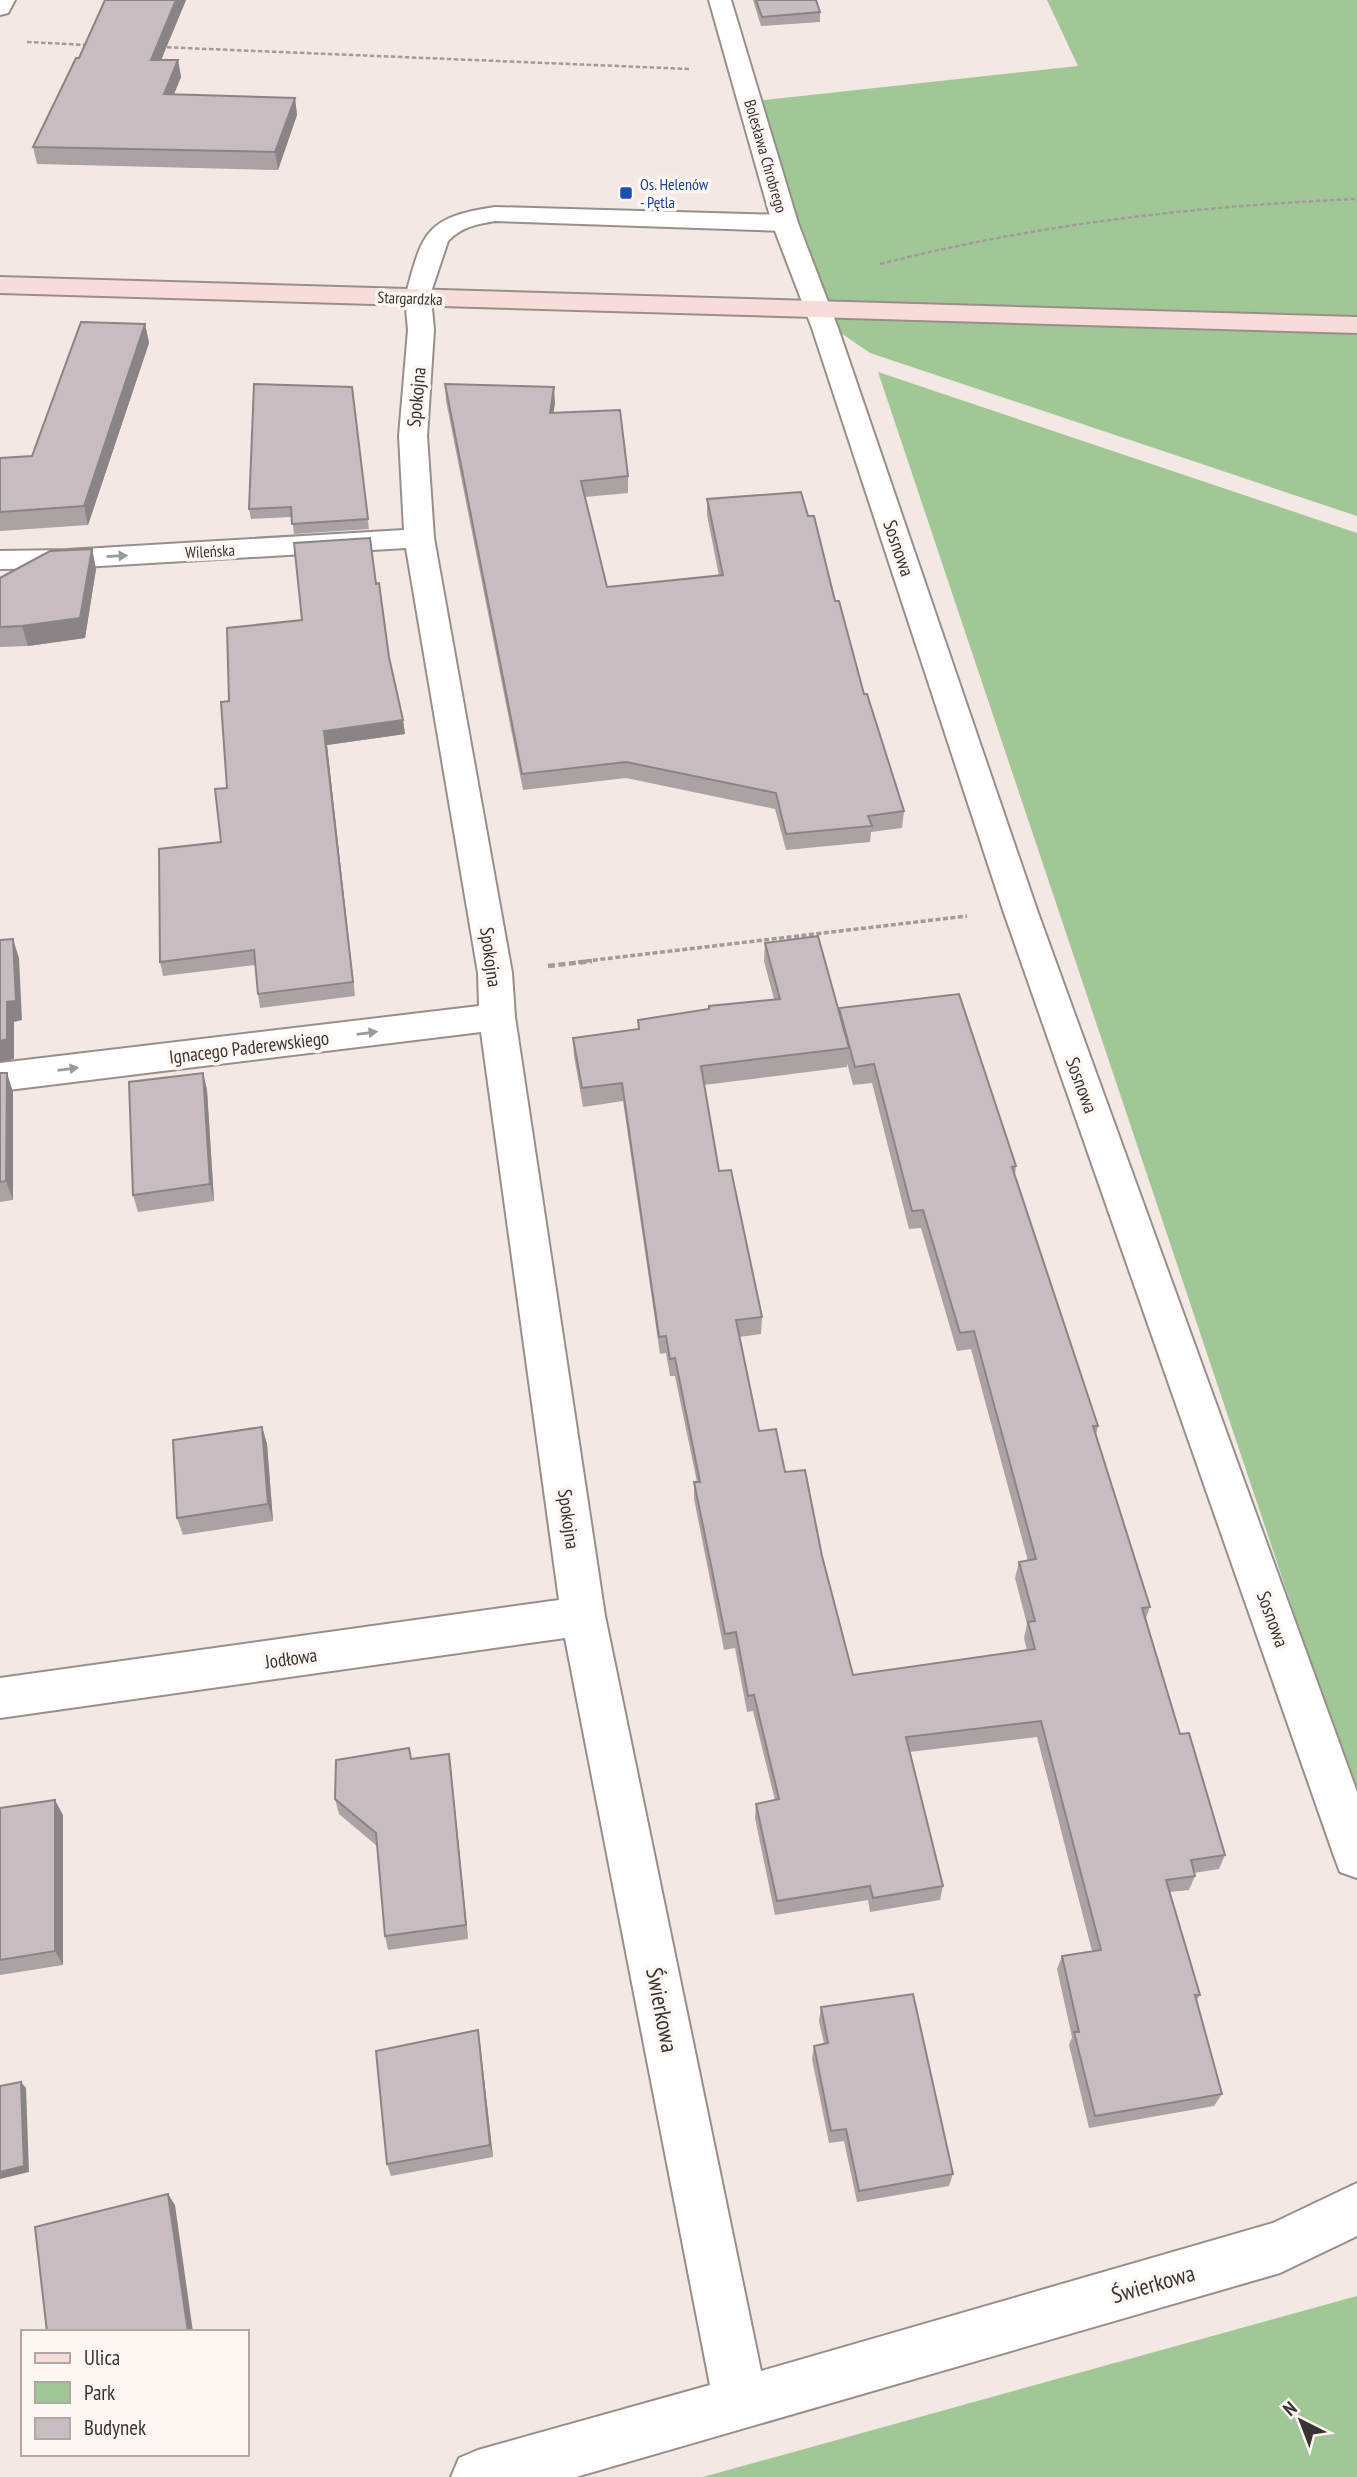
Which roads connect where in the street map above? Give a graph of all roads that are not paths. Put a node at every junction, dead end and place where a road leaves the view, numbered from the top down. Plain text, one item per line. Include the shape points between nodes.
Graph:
1 (4, 0) edge
2 (720, 0) edge
3 (0, 8) edge
4 (785, 223) junction
5 (0, 285) edge
6 (813, 296) junction
7 (418, 298) junction
8 (1357, 325) edge
9 (419, 538) junction
10 (0, 560) edge
11 (497, 1017) junction
12 (0, 1077) edge
13 (583, 1616) junction
14 (0, 1698) edge
15 (1357, 1856) edge
16 (1357, 2209) edge
17 (741, 2404) junction
18 (478, 2477) edge

1 - 3 street
2 - 4 street, Bolesława Chrobrego
4 - 6 street, Bolesława Chrobrego
4 - 7 street, Spokojna via 476,216 446,227 433,241
5 - 7 street, Stargardzka
6 - 7 street, Stargardzka
6 - 8 street, Stargardzka
6 - 15 street, Sosnowa via 1020,910
7 - 9 street, Spokojna via 421,330 413,436
10 -> 9 street, Wileńska
9 - 11 street, Spokojna via 495,973
12 -> 11 street, Ignacego Paderewskiego
11 - 13 street, Spokojna
13 - 14 street, Jodłowa
13 - 17 street, Świerkowa
16 - 17 street, Świerkowa via 1280,2247
17 - 18 street, Świerkowa

